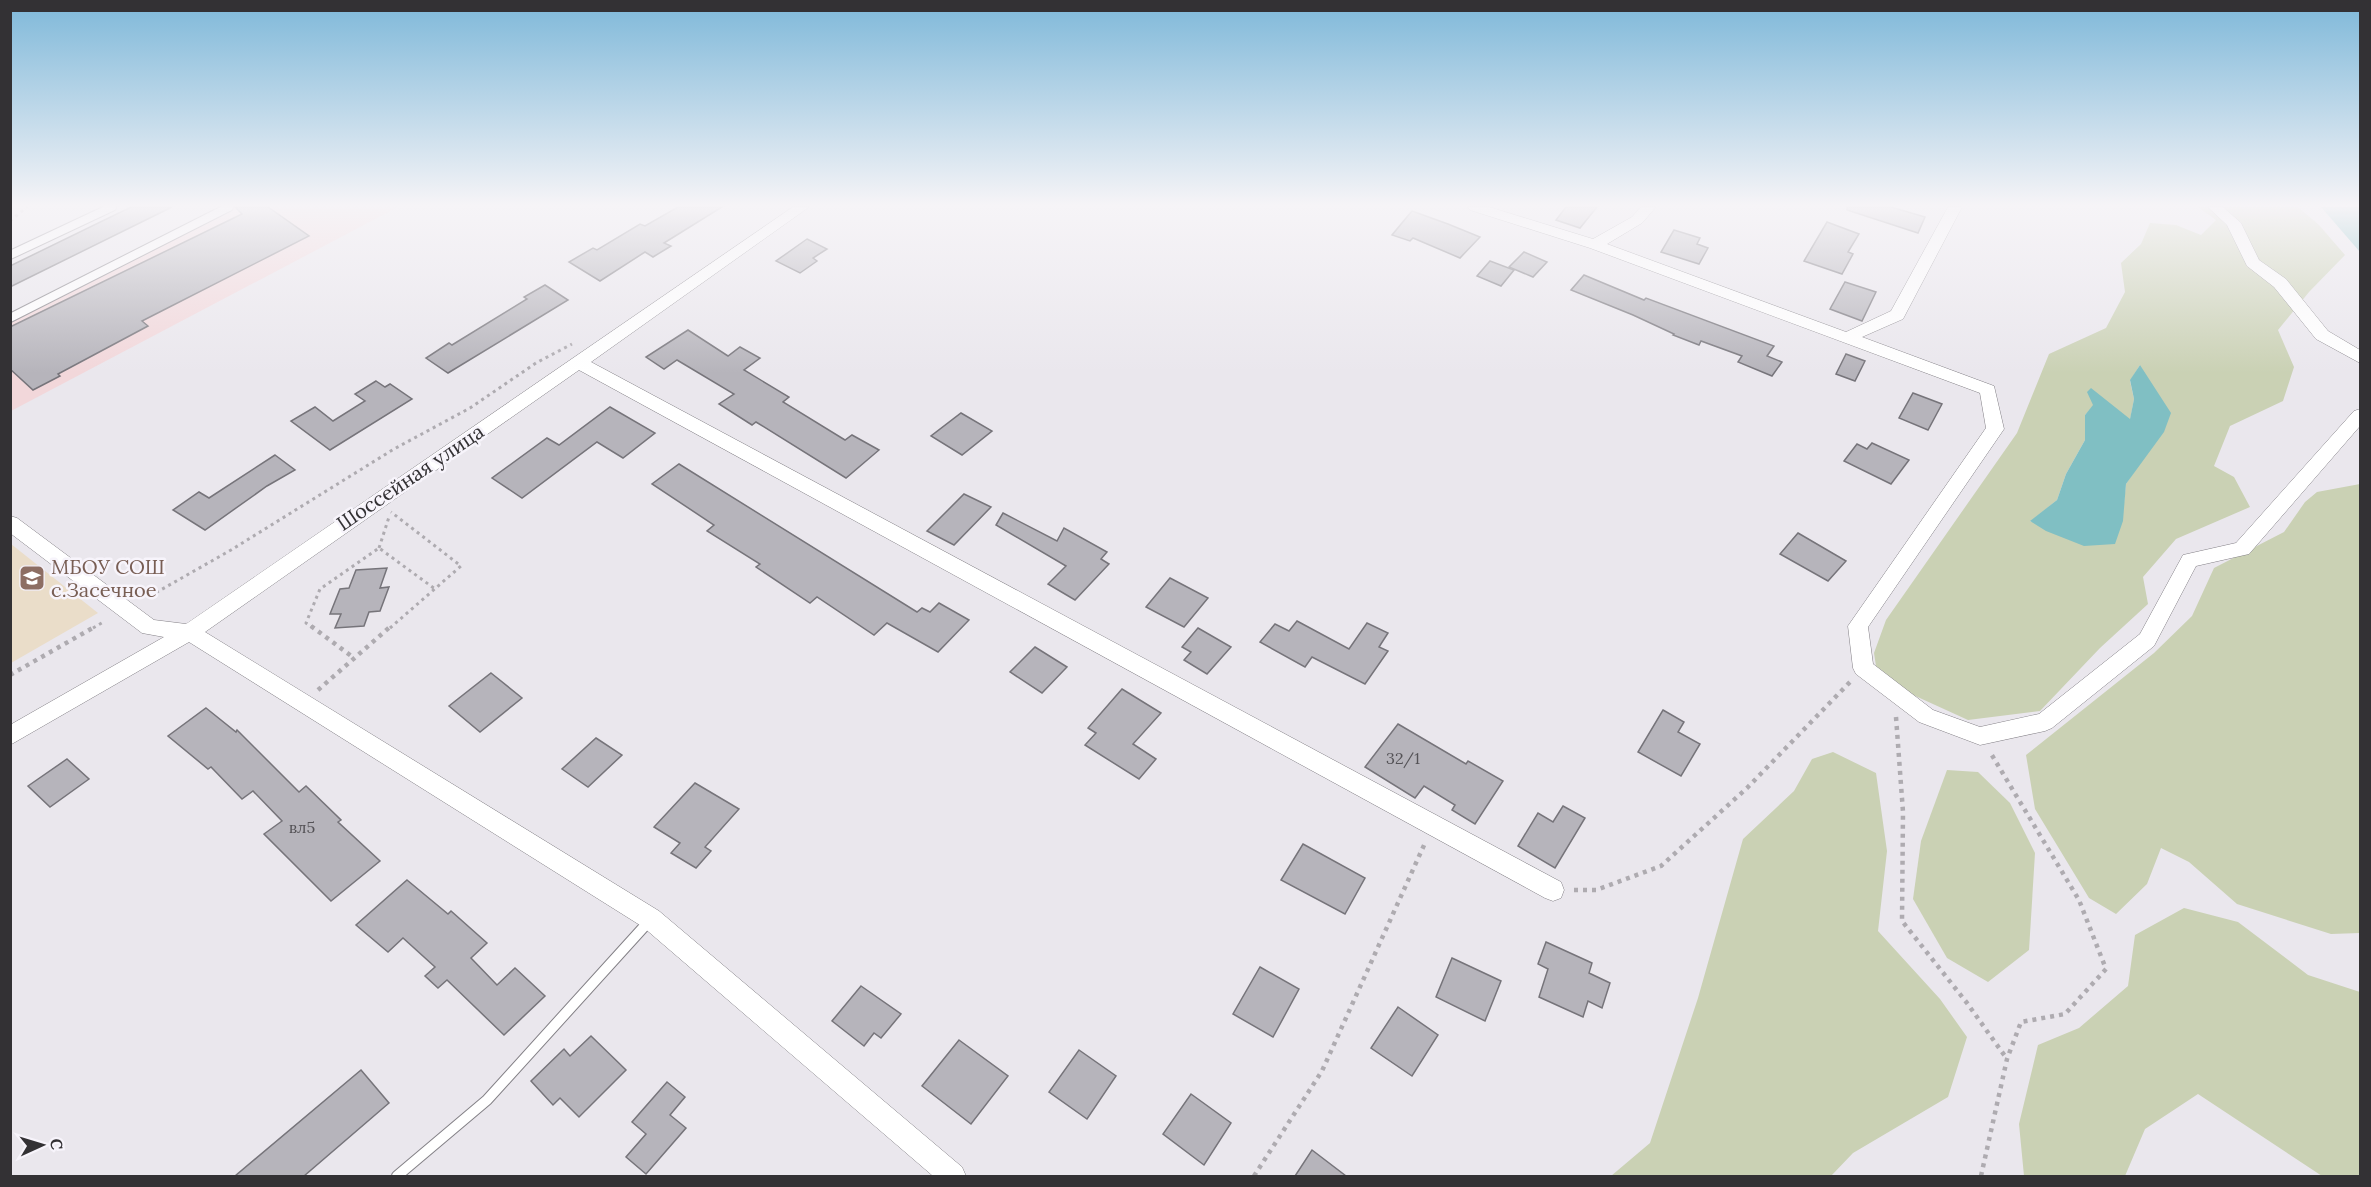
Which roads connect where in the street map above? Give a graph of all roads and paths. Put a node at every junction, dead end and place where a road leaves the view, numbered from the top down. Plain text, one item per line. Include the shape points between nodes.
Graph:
1 (120, 262) edge
2 (716, 262) edge
3 (1643, 262) edge
4 (1925, 262) edge
5 (2253, 262) edge
6 (10, 318) edge
7 (1850, 338) junction
8 (576, 352) junction
9 (2361, 357) edge
10 (2361, 415) edge
11 (376, 501) junction
12 (391, 512) junction
13 (10, 523) edge
14 (379, 548) junction
15 (435, 589) junction
16 (150, 596) dead end
17 (105, 621) dead end
18 (189, 632) junction
19 (354, 658) junction
20 (1863, 668) junction
21 (10, 675) edge
22 (1894, 692) junction
23 (304, 703) junction
24 (10, 736) edge
25 (1980, 736) junction
26 (1434, 824) junction
27 (1552, 890) joint
28 (651, 920) junction
29 (2007, 1059) junction
30 (397, 1176) edge
31 (953, 1176) edge
32 (1254, 1176) edge
33 (1981, 1176) edge

1 - 6 lane
2 - 8 street, Шоссейная улица
3 - 7 street
4 - 7 street via 1897,315
5 - 9 street via 2280,283 2322,335
7 - 20 street via 1988,390 1995,429 1858,627
8 - 11 street, Шоссейная улица
8 - 16 path via 536,363 470,408 384,455
8 - 26 street
10 - 25 street via 2242,549 2190,560 2147,640 2045,722
11 - 12 path
11 - 18 street, Шоссейная улица
12 - 14 path
12 - 15 path via 461,566
13 - 18 street via 149,627
14 - 15 path
14 - 19 path via 320,589 306,624
15 - 19 path
17 - 21 path
18 - 23 street
18 - 24 street, Шоссейная улица
19 - 23 path
20 - 22 street
20 - 27 path via 1747,788 1661,866 1596,890
22 - 25 street via 1926,716
22 - 29 path via 1903,812 1902,921
23 - 28 street
25 - 29 path via 2079,900 2106,969 2066,1014 2021,1022
26 - 27 street
26 - 32 path via 1322,1071
28 - 30 lane via 487,1100
28 - 31 street
29 - 33 path

